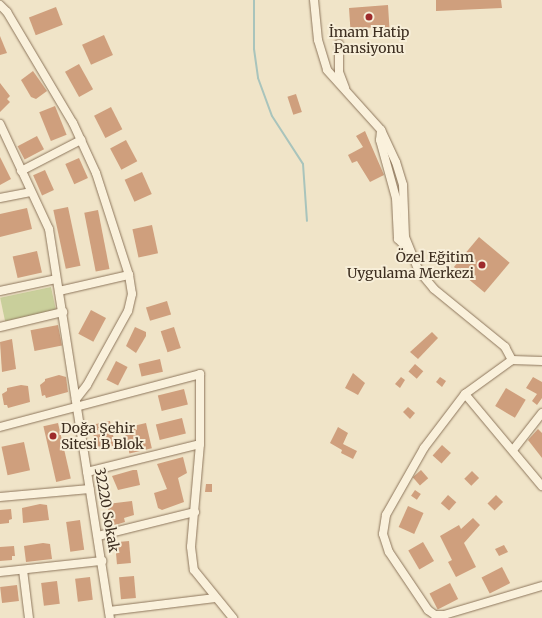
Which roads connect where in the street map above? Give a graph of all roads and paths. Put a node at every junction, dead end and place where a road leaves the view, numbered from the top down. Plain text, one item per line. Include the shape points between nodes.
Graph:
1 (314, 0) edge
2 (0, 5) edge
3 (3, 14) edge
4 (339, 44) dead end
5 (347, 94) junction
6 (0, 124) edge
7 (81, 140) junction
8 (21, 171) junction
9 (30, 192) junction
10 (0, 198) edge
11 (129, 275) junction
12 (56, 279) junction
13 (0, 291) edge
14 (59, 291) junction
15 (63, 312) junction
16 (0, 327) edge
17 (512, 360) junction
18 (542, 361) edge
19 (465, 394) junction
20 (76, 403) junction
21 (542, 412) edge
22 (0, 427) edge
23 (200, 444) junction
24 (513, 450) junction
25 (88, 472) junction
26 (542, 486) edge
27 (90, 489) junction
28 (0, 497) edge
29 (195, 512) junction
30 (98, 536) junction
31 (102, 561) junction
32 (23, 570) junction
33 (0, 572) edge
34 (542, 586) edge
35 (216, 598) junction
36 (109, 615) edge
37 (441, 617) edge
38 (29, 618) edge
39 (233, 618) edge

1 - 5 street via 318,40 327,70
2 - 3 street
3 - 7 street
4 - 5 street via 339,72
5 - 17 street via 381,130 403,185 405,237 419,271 434,290 505,347
6 - 8 street, 32220 Sokak
7 - 8 street
7 - 11 street via 96,173
8 - 9 street, 32220 Sokak
9 - 10 street
9 - 12 street, 32220 Sokak via 49,229
11 - 14 street
11 - 20 street via 132,294 128,311
12 - 13 street
12 - 14 street, 32220 Sokak
14 - 15 street, 32220 Sokak
15 - 16 street
15 - 20 street, 32220 Sokak
17 - 18 street
17 - 19 street
19 - 24 street
19 - 37 street via 424,448 386,515 383,534 389,552 428,610
20 - 22 street
20 - 23 street via 200,374
20 - 25 street, 32220 Sokak
21 - 24 street
23 - 25 street
23 - 29 street
24 - 26 street
25 - 27 street, 32220 Sokak
27 - 28 street
27 - 30 street, 32220 Sokak
29 - 30 street
29 - 35 street via 191,547 194,570
30 - 31 street, 32220 Sokak
31 - 32 street
31 - 36 street, 32220 Sokak
32 - 33 street
32 - 38 street
34 - 37 street
35 - 36 street
35 - 39 street

